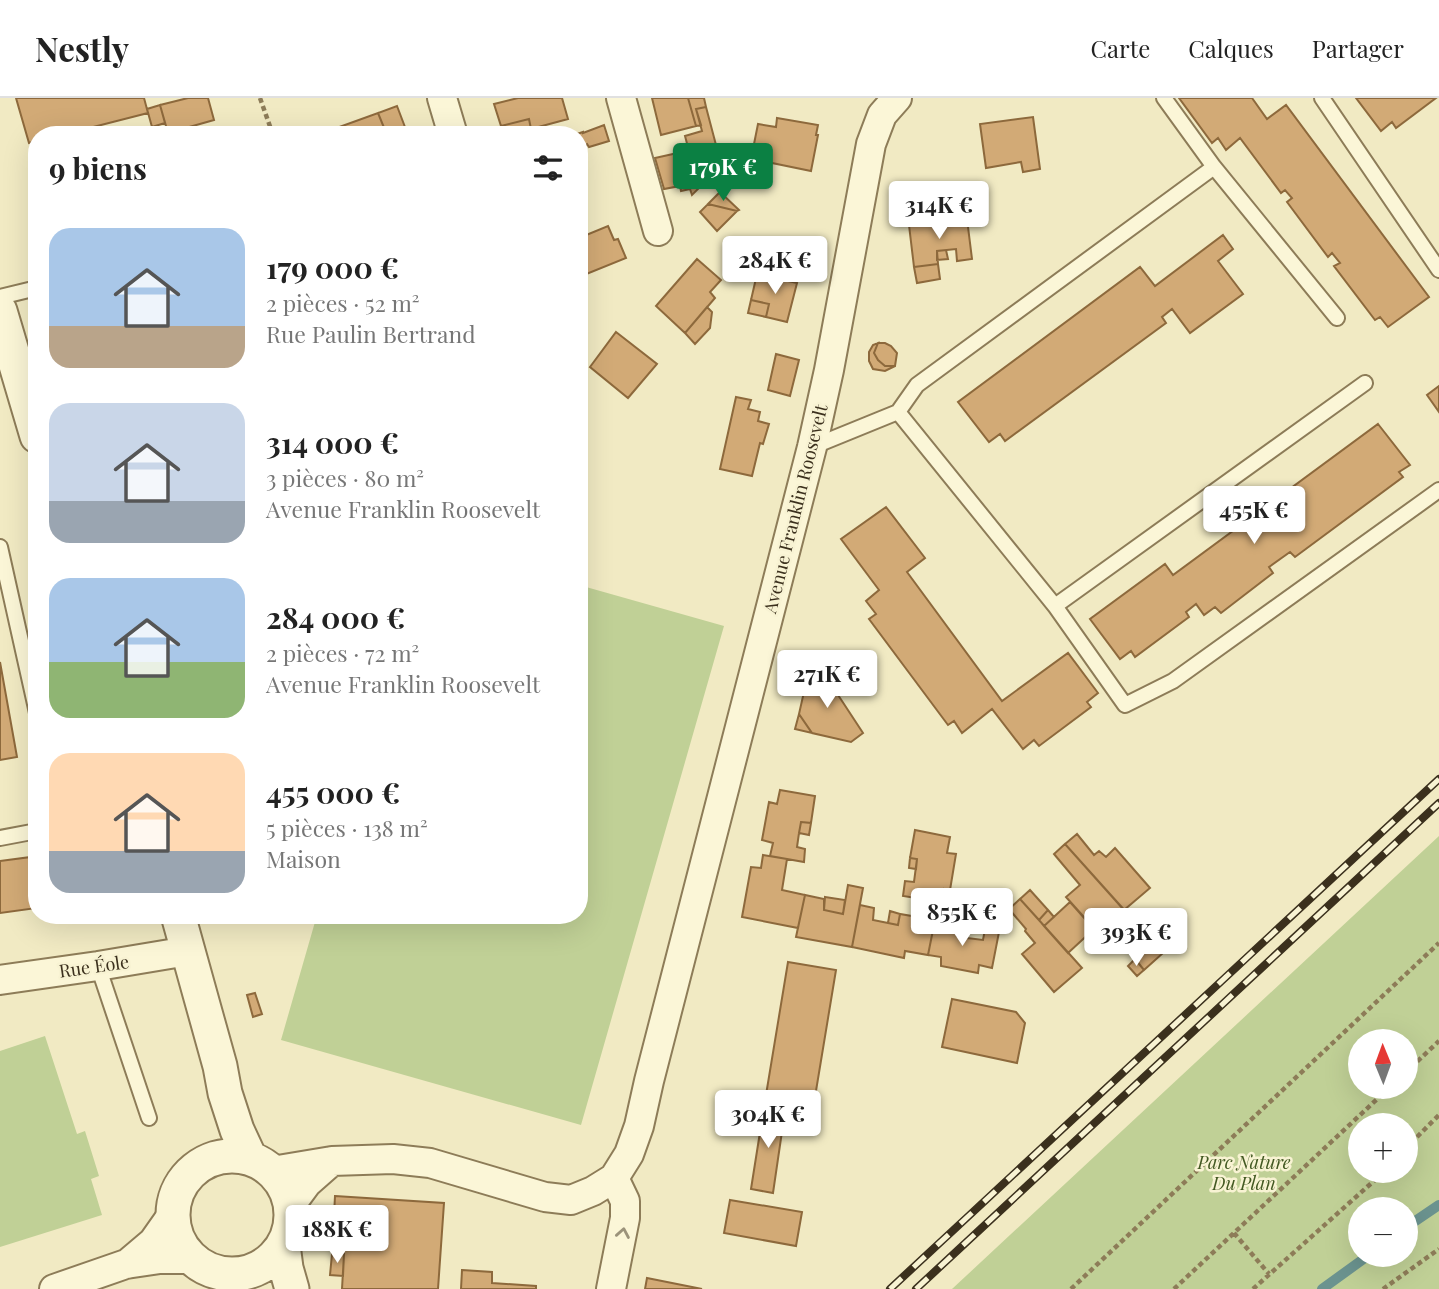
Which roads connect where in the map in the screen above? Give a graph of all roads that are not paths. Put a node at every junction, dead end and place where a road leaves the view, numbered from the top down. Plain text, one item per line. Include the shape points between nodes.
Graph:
1 (442, 98) edge
2 (621, 98) edge
3 (1164, 98) edge
4 (1322, 98) edge
5 (882, 104) edge
6 (450, 126) edge
7 (1214, 167) junction
8 (658, 230) dead end
9 (1439, 270) edge
10 (28, 290) edge
11 (0, 297) edge
12 (0, 311) edge
13 (1337, 318) dead end
14 (1365, 383) dead end
15 (28, 406) edge
16 (898, 412) junction
17 (812, 447) junction
18 (1439, 490) edge
19 (0, 547) edge
20 (1055, 606) junction
21 (28, 673) edge
22 (28, 833) edge
23 (0, 838) edge
24 (180, 924) edge
25 (188, 951) junction
26 (98, 966) junction
27 (0, 980) edge
28 (225, 1093) junction
29 (149, 1118) dead end
30 (207, 1161) junction
31 (332, 1161) junction
32 (261, 1164) junction
33 (614, 1178) junction
34 (290, 1206) junction
35 (172, 1215) junction
36 (283, 1245) junction
37 (192, 1259) junction
38 (126, 1264) junction
39 (251, 1281) edge
40 (54, 1289) edge
41 (292, 1289) edge
42 (611, 1289) edge

1 - 6 street
2 - 8 street
3 - 7 lane
4 - 9 lane
5 - 17 street, Avenue Franklin Roosevelt
7 - 13 lane
7 - 16 lane via 917,385
10 - 11 lane
12 - 15 street
14 - 20 lane
16 - 17 lane
16 - 20 lane
17 - 33 street, Avenue Franklin Roosevelt via 639,1126
18 - 20 lane via 1173,681 1125,705
19 - 21 lane
22 - 23 lane
24 - 25 street
25 - 26 street, Rue Éole
25 - 28 street
26 - 27 street, Rue Éole
26 - 29 lane
28 - 30 street
28 - 32 street via 237,1130
30 - 32 street via 236,1156
30 - 35 street via 181,1183
31 - 32 street
31 - 33 street via 393,1158 430,1163 545,1197 571,1199
31 - 34 street
32 - 34 street via 284,1187
42 -> 33 street via 625,1219 625,1201
34 - 36 street via 290,1226
35 - 37 street via 181,1246
35 - 38 street via 153,1242
36 - 39 street
36 - 41 street
37 - 38 street
37 - 39 street
38 - 40 street

